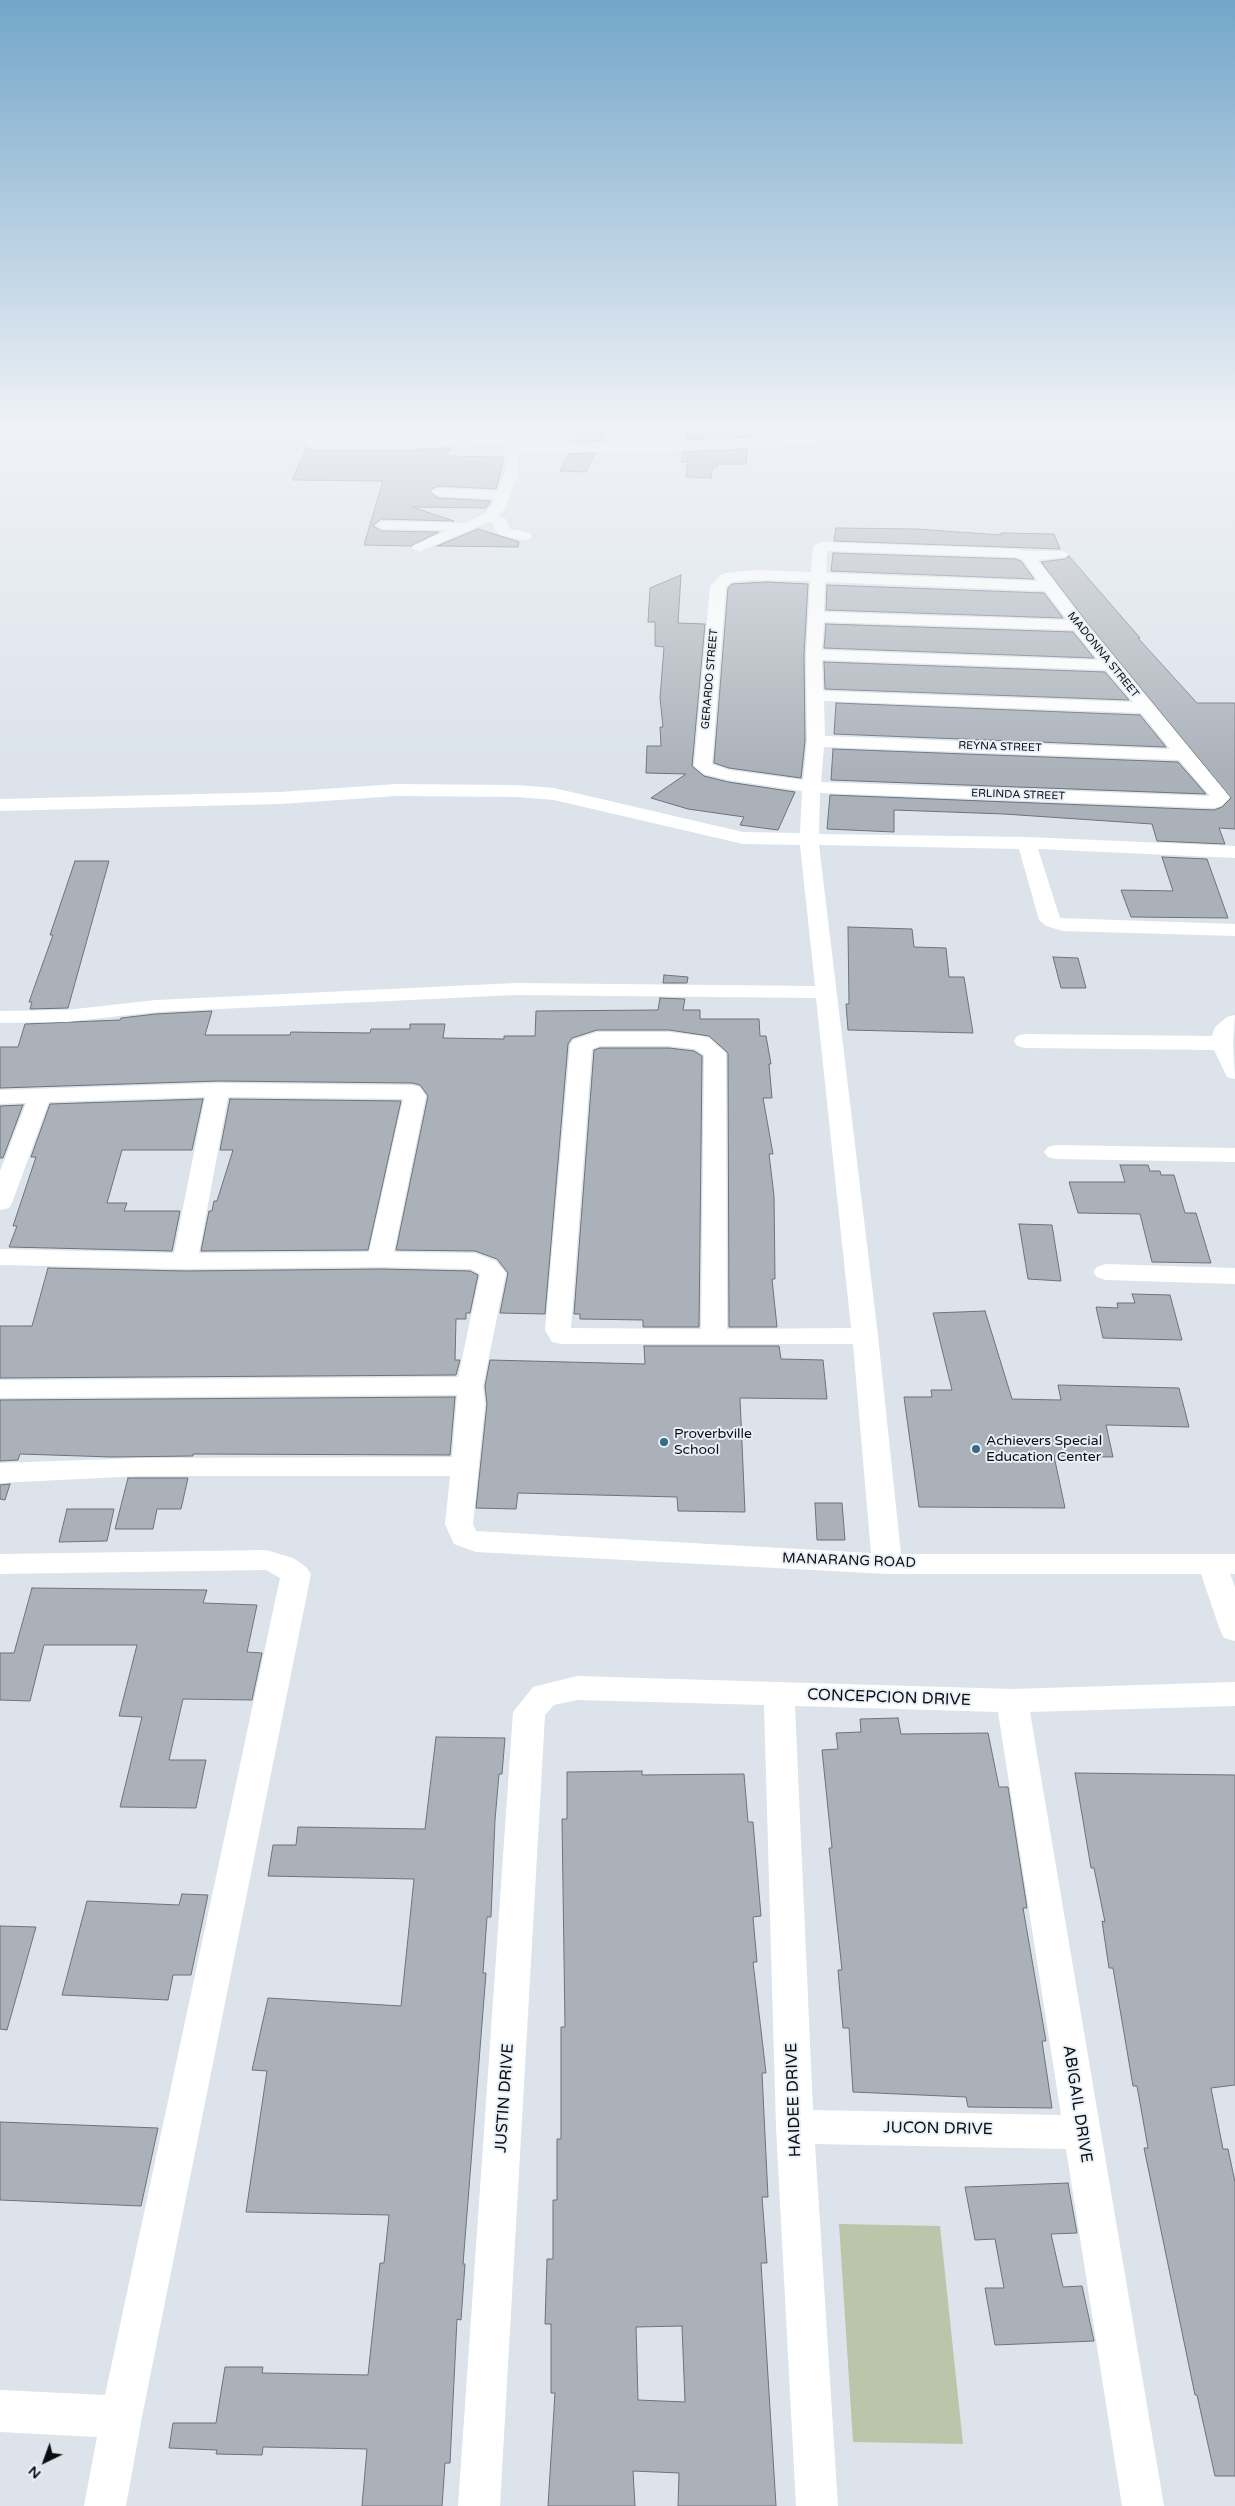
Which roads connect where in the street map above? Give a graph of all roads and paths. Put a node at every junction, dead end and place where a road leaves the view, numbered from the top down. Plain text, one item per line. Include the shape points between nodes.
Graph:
1 (435, 541) edge
2 (822, 541) edge
3 (848, 541) edge
4 (419, 548) dead end
5 (1060, 554) dead end
6 (1027, 556) junction
7 (818, 578) junction
8 (1048, 586) junction
9 (817, 617) junction
10 (1079, 625) junction
11 (814, 655) junction
12 (1110, 665) junction
13 (815, 696) junction
14 (1145, 708) junction
15 (816, 740) junction
16 (1184, 755) junction
17 (811, 787) junction
18 (1225, 799) edge
19 (0, 805) edge
20 (809, 838) junction
21 (1027, 843) junction
22 (1235, 852) edge
23 (1235, 930) edge
24 (827, 992) junction
25 (0, 1017) edge
26 (1235, 1022) edge
27 (1025, 1041) dead end
28 (1222, 1043) junction
29 (1235, 1072) edge
30 (218, 1090) junction
31 (40, 1096) junction
32 (0, 1097) edge
33 (1056, 1152) dead end
34 (1235, 1154) edge
35 (0, 1203) edge
36 (0, 1257) edge
37 (380, 1259) junction
38 (185, 1261) junction
39 (1106, 1272) dead end
40 (1235, 1276) edge
41 (865, 1336) junction
42 (714, 1337) junction
43 (470, 1386) junction
44 (0, 1389) edge
45 (464, 1466) junction
46 (0, 1473) edge
47 (888, 1564) junction
48 (1223, 1564) edge
49 (0, 1565) edge
50 (1231, 1619) edge
51 (1235, 1694) edge
52 (544, 1695) joint
53 (779, 1695) junction
54 (1012, 1701) junction
55 (795, 2127) junction
56 (1081, 2132) junction
57 (0, 2410) edge
58 (121, 2417) junction
59 (105, 2506) edge
60 (479, 2506) edge
61 (817, 2506) edge
62 (1143, 2506) edge

1 - 4 street
2 - 7 street
3 - 6 street
5 - 6 street
6 - 8 street, MADONNA STREET
7 - 8 street
7 - 9 street
7 - 17 street, GERARDO STREET via 739,576 726,578 718,586 703,766 728,775
8 - 10 street, MADONNA STREET
9 - 10 street
9 - 11 street
10 - 12 street, MADONNA STREET
11 - 12 street
11 - 13 street
12 - 14 street, MADONNA STREET
13 - 14 street
13 - 15 street
14 - 16 street, MADONNA STREET
15 - 16 street, REYNA STREET
15 - 17 street
16 - 18 street, MADONNA STREET
17 - 18 street, ERLINDA STREET via 1214,802
17 - 20 street
19 - 20 street via 280,798 397,790 517,791 554,794 743,838
20 - 21 street
20 - 24 street
21 - 22 street
21 - 23 street via 1049,920 1053,922 1063,925
24 - 25 street via 516,989 156,1006 66,1016
24 - 41 street
26 - 28 street via 1223,1032
27 - 28 street
28 - 29 street
30 - 31 street
30 - 37 street via 412,1092 415,1096
30 - 38 street
31 - 32 street
31 - 35 street
33 - 34 street
36 - 38 street
37 - 38 street
37 - 43 street via 475,1261 493,1273
39 - 40 street
41 - 42 street
41 - 47 street
42 - 42 street via 715,1052 701,1043 670,1039 597,1039 581,1045 558,1330 563,1337
43 - 44 street
43 - 45 street
45 - 46 street via 139,1467
45 - 47 street, MANARANG ROAD via 459,1524 464,1537 476,1542
47 - 48 street, MANARANG ROAD
48 - 50 street
49 - 58 street via 266,1560 283,1565 296,1574
51 - 54 street, CONCEPCION DRIVE
52 - 53 street, CONCEPCION DRIVE via 577,1688
52 - 60 street, JUSTIN DRIVE via 529,1712
53 - 54 street, CONCEPCION DRIVE
53 - 55 street, HAIDEE DRIVE
54 - 56 street, ABIGAIL DRIVE
55 - 56 street, JUCON DRIVE
55 - 61 street, HAIDEE DRIVE
56 - 62 street, ABIGAIL DRIVE
57 - 58 street
58 - 59 street

